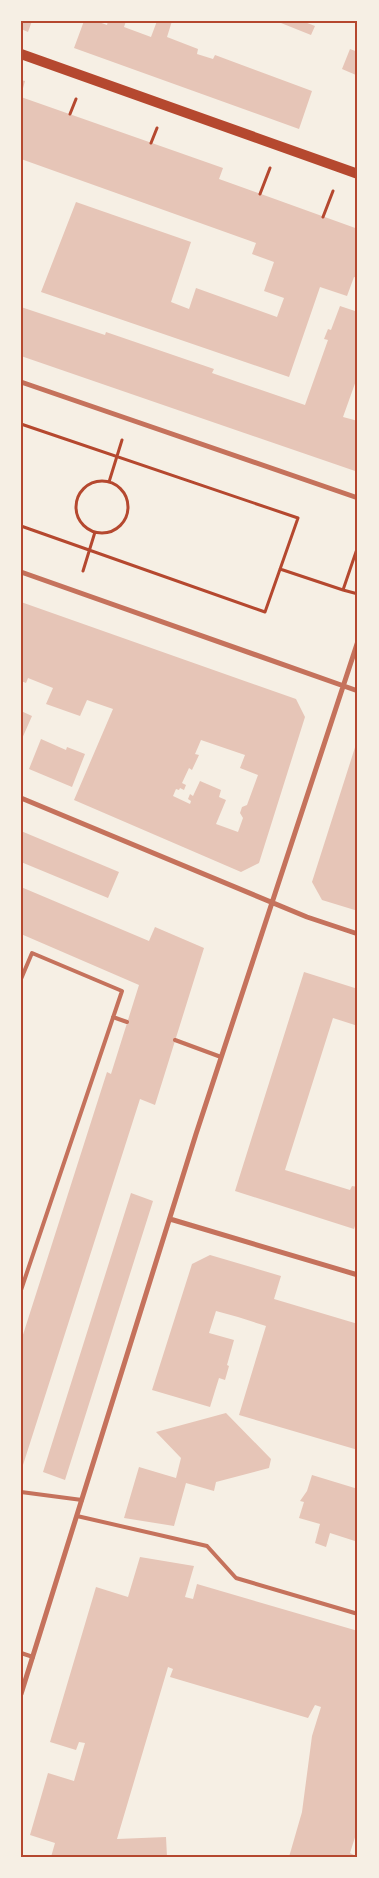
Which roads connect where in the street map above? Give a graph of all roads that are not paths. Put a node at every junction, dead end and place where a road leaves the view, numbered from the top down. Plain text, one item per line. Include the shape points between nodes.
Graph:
1 (21, 54) edge
2 (358, 174) edge
3 (21, 382) edge
4 (358, 498) edge
5 (21, 572) edge
6 (358, 641) edge
7 (344, 686) junction
8 (358, 691) edge
9 (21, 798) edge
10 (272, 902) junction
11 (358, 934) edge
12 (21, 979) edge
13 (113, 1017) junction
14 (127, 1022) dead end
15 (175, 1040) dead end
16 (222, 1057) junction
17 (170, 1219) junction
18 (358, 1275) edge
19 (21, 1290) edge
20 (21, 1492) edge
21 (82, 1500) junction
22 (77, 1516) junction
23 (358, 1614) edge
24 (21, 1653) edge
25 (33, 1657) junction
26 (21, 1694) edge

1 - 2 main road
3 - 4 street
5 - 7 street
6 - 7 street
7 - 8 street
7 - 10 street
9 - 10 street
10 - 11 street
10 - 16 street
12 - 13 lane via 32,953 122,991
13 - 14 lane
13 - 19 lane
15 - 16 lane
16 - 17 street
17 - 18 street
17 - 21 street
20 - 21 lane
21 - 22 street
22 - 23 lane via 208,1546 236,1578
22 - 25 street
24 - 25 lane
25 - 26 street

